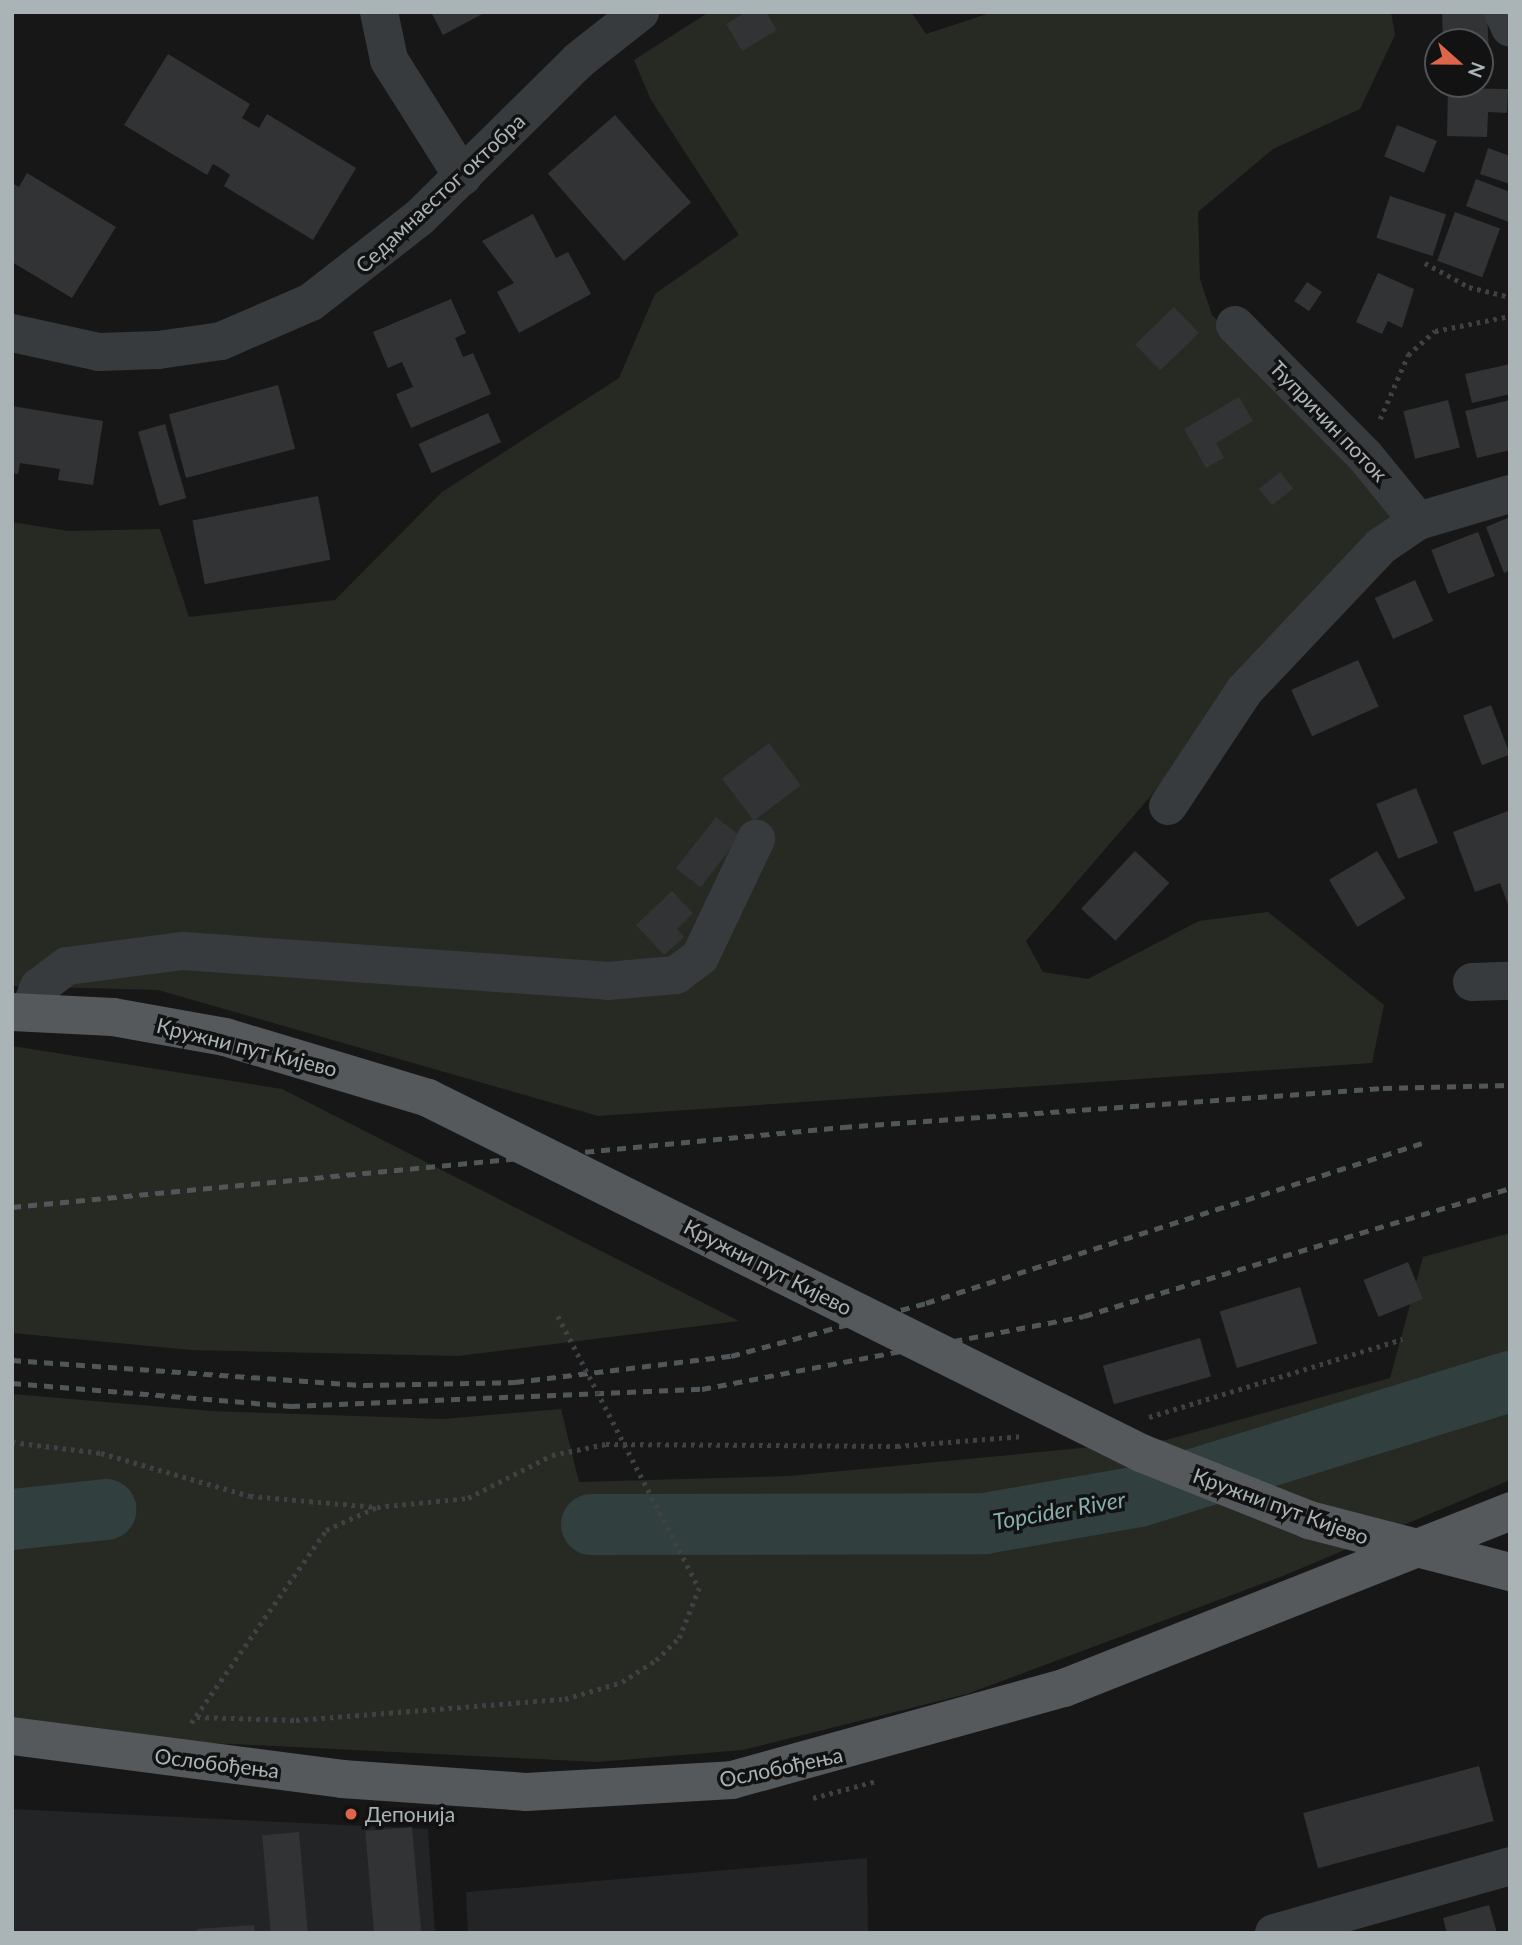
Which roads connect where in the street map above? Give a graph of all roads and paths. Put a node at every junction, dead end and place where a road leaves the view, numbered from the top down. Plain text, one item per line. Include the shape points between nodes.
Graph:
1 (379, 12) edge
2 (640, 12) edge
3 (1503, 12) edge
4 (1510, 28) edge
5 (463, 177) junction
6 (1425, 263) dead end
7 (1510, 297) edge
8 (1510, 316) edge
9 (1235, 325) dead end
10 (12, 333) edge
11 (1393, 388) dead end
12 (1510, 494) edge
13 (1418, 521) junction
14 (1168, 806) dead end
15 (756, 839) dead end
16 (1510, 981) edge
17 (1472, 982) dead end
18 (21, 1011) edge
19 (558, 1316) dead end
20 (1402, 1339) dead end
21 (1139, 1420) dead end
22 (1032, 1435) dead end
23 (12, 1442) edge
24 (377, 1507) junction
25 (1510, 1511) edge
26 (1510, 1572) edge
27 (196, 1717) junction
28 (12, 1736) edge
29 (165, 1757) junction
30 (1510, 1866) edge
31 (1274, 1933) edge

1 - 5 street via 389,60
2 - 5 street, Седамнаестог октобра via 579,60
3 - 4 street
5 - 10 street, Седамнаестог октобра via 351,276 276,320 221,341 99,352
6 - 7 path via 1469,287
8 - 11 path via 1435,331 1408,355
9 - 13 street, Ћупричин поток via 1366,456
12 - 13 street
13 - 14 street via 1337,588 1244,691
15 - 18 street via 700,957 676,975 607,981 183,951 67,966 39,987
16 - 17 street
18 - 26 main road, Кружни пут Кијево, bridge via 225,1037 428,1098 1141,1453 1321,1524
19 - 27 path, bridge via 699,1588 679,1638 622,1682 565,1699 296,1720
20 - 21 path
22 - 24 path via 897,1446 606,1444 552,1455 468,1497
23 - 24 path via 101,1453 250,1496
24 - 27 path via 326,1530
25 - 29 main road, Ослобођења via 1064,1688 732,1780 526,1792 342,1779
27 - 29 path
28 - 29 main road, Ослобођења
30 - 31 street

